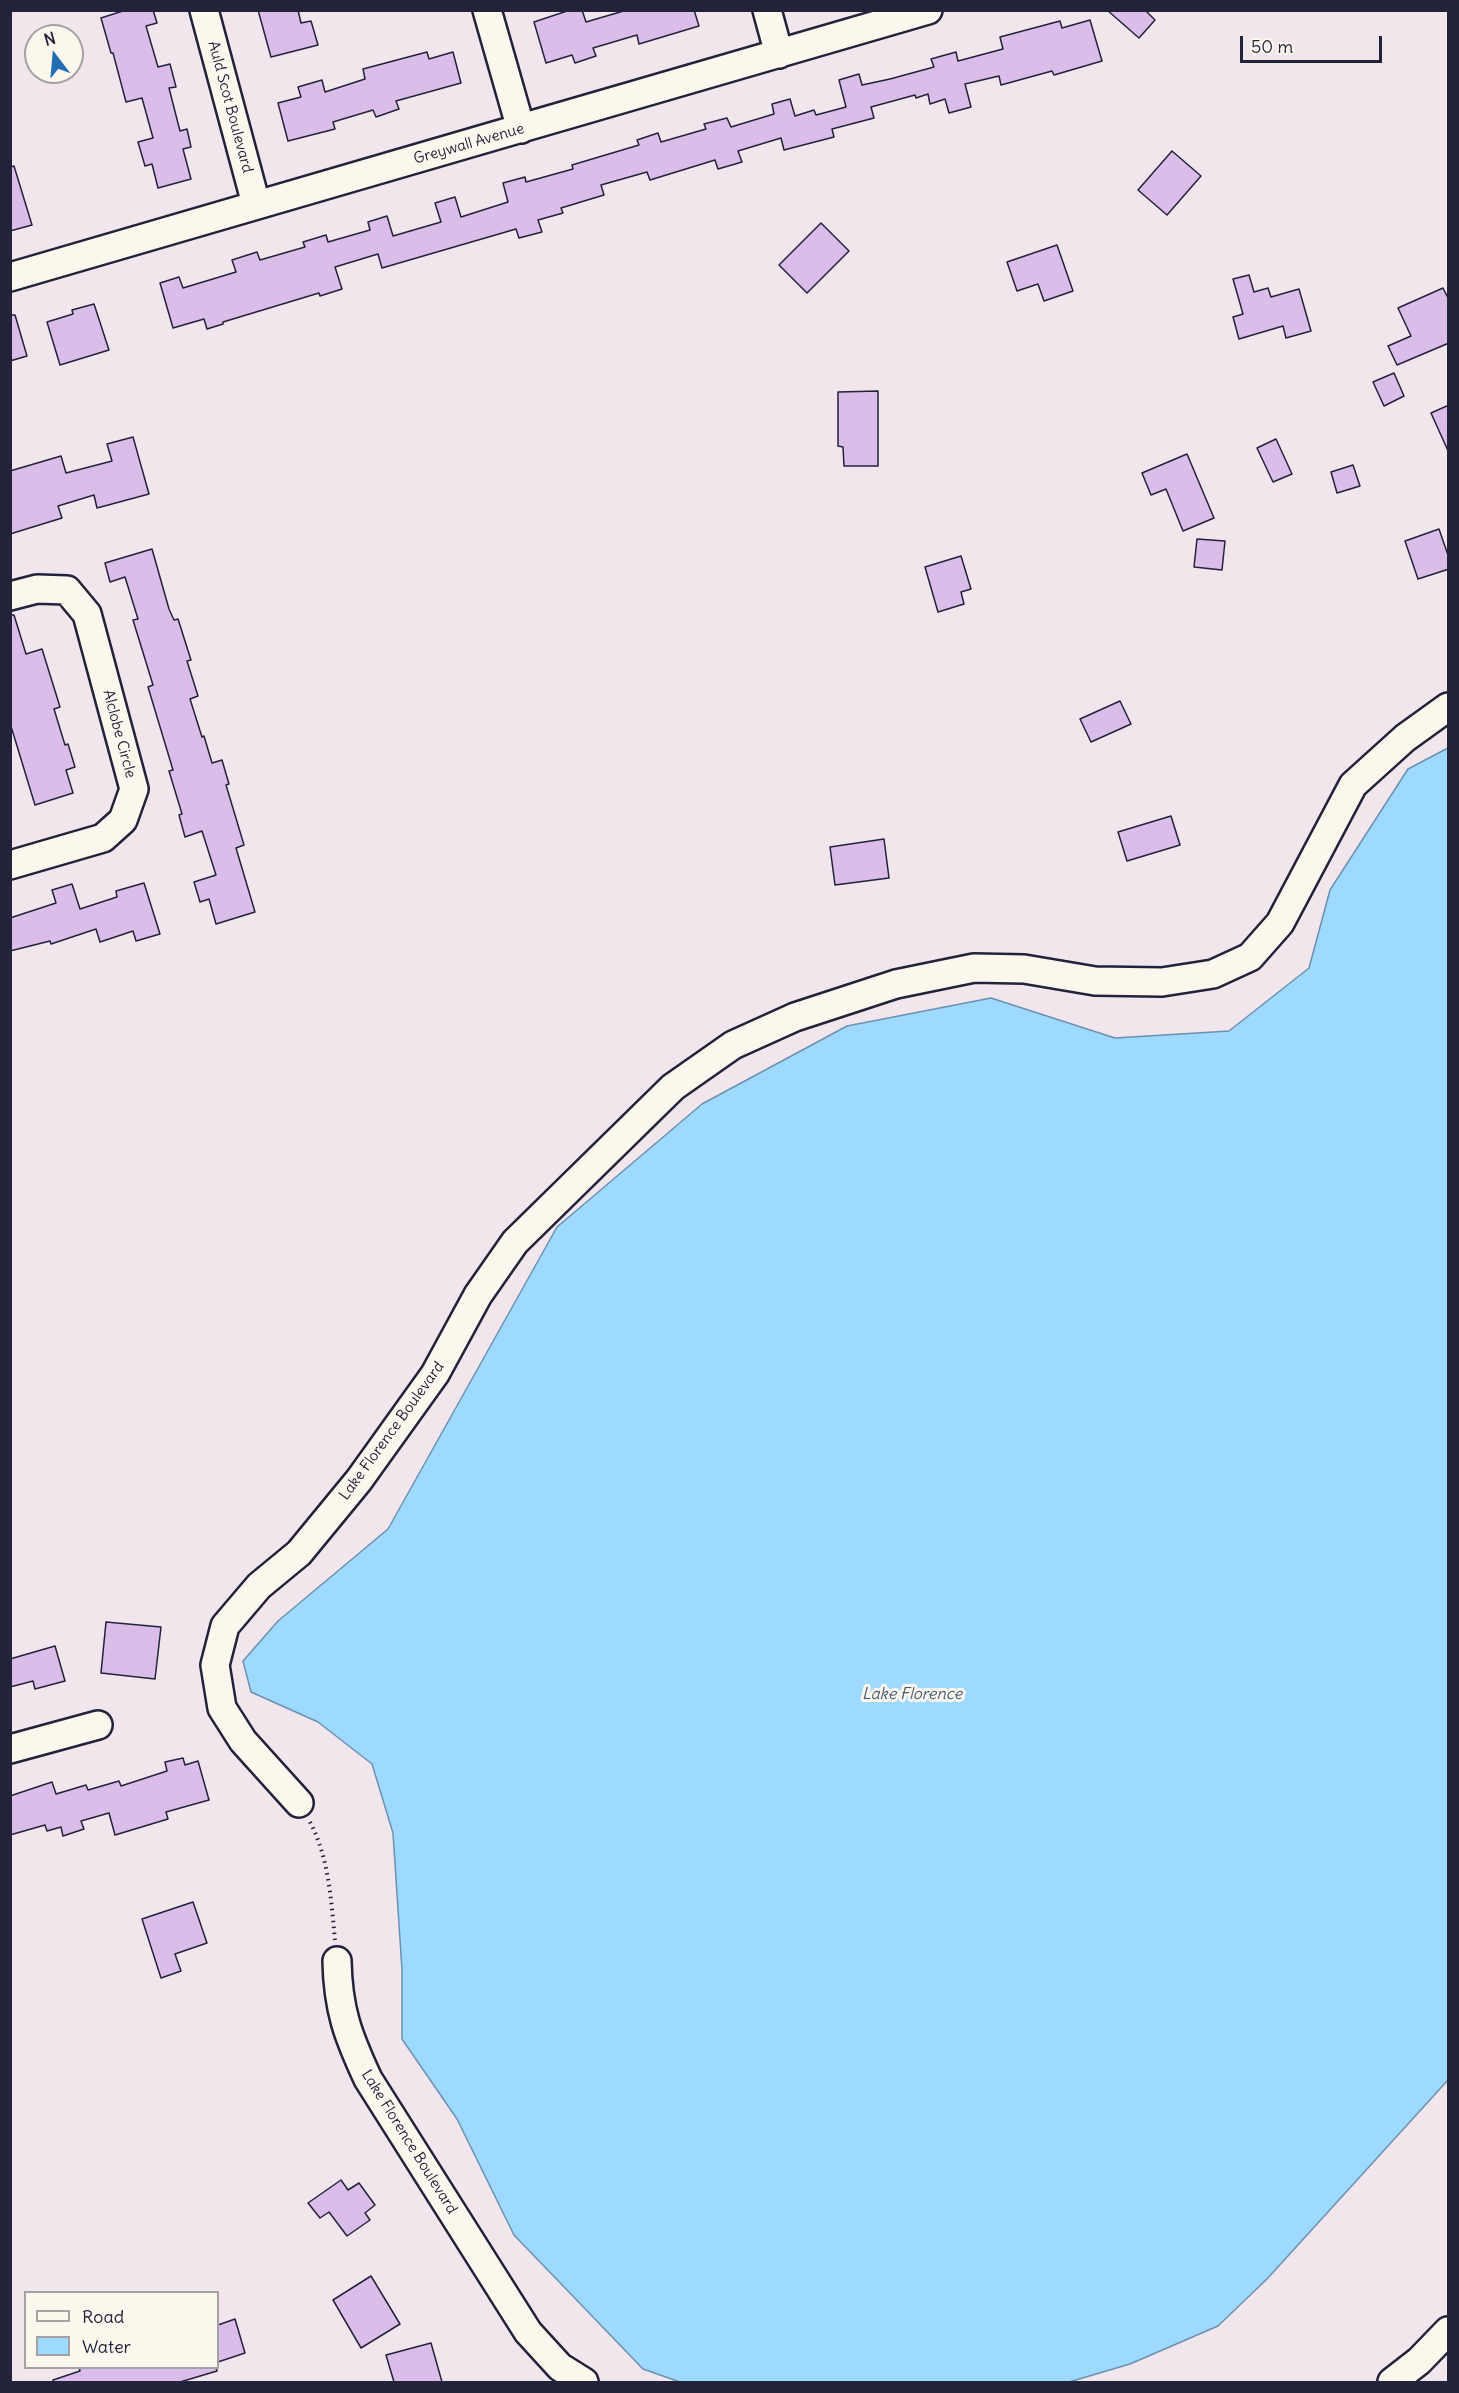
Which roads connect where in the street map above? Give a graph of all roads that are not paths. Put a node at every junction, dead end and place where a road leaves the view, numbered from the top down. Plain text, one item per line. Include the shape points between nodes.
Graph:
1 (204, 10) edge
2 (487, 10) edge
3 (766, 10) edge
4 (928, 10) edge
5 (779, 54) junction
6 (522, 129) junction
7 (256, 204) junction
8 (10, 277) edge
9 (10, 596) edge
10 (1449, 707) edge
11 (10, 864) edge
12 (98, 1725) dead end
13 (10, 1749) edge
14 (299, 1803) road end
15 (337, 1961) road end
16 (1449, 2331) edge
17 (584, 2382) edge
18 (1392, 2382) edge

1 - 7 street, Auld Scot Boulevard
2 - 6 street
3 - 5 street
4 - 5 street, Greywall Avenue
5 - 6 street, Greywall Avenue
6 - 7 street, Greywall Avenue
7 - 8 street, Greywall Avenue
9 - 11 street, Alclobe Circle via 37,589 67,590 87,614 134,789 123,820 103,838
10 - 14 street, Lake Florence Boulevard via 1405,738 1353,785 1280,923 1250,957 1213,975 1162,982 1095,981 1024,969 974,969 896,984 795,1017 734,1045 673,1087 515,1242 478,1295 435,1374 359,1480 299,1553 259,1586 225,1626 215,1665 222,1708 243,1741
12 - 13 street
15 - 17 street, Lake Florence Boulevard via 338,1993 348,2036 368,2079 528,2332 560,2367
16 - 18 street

